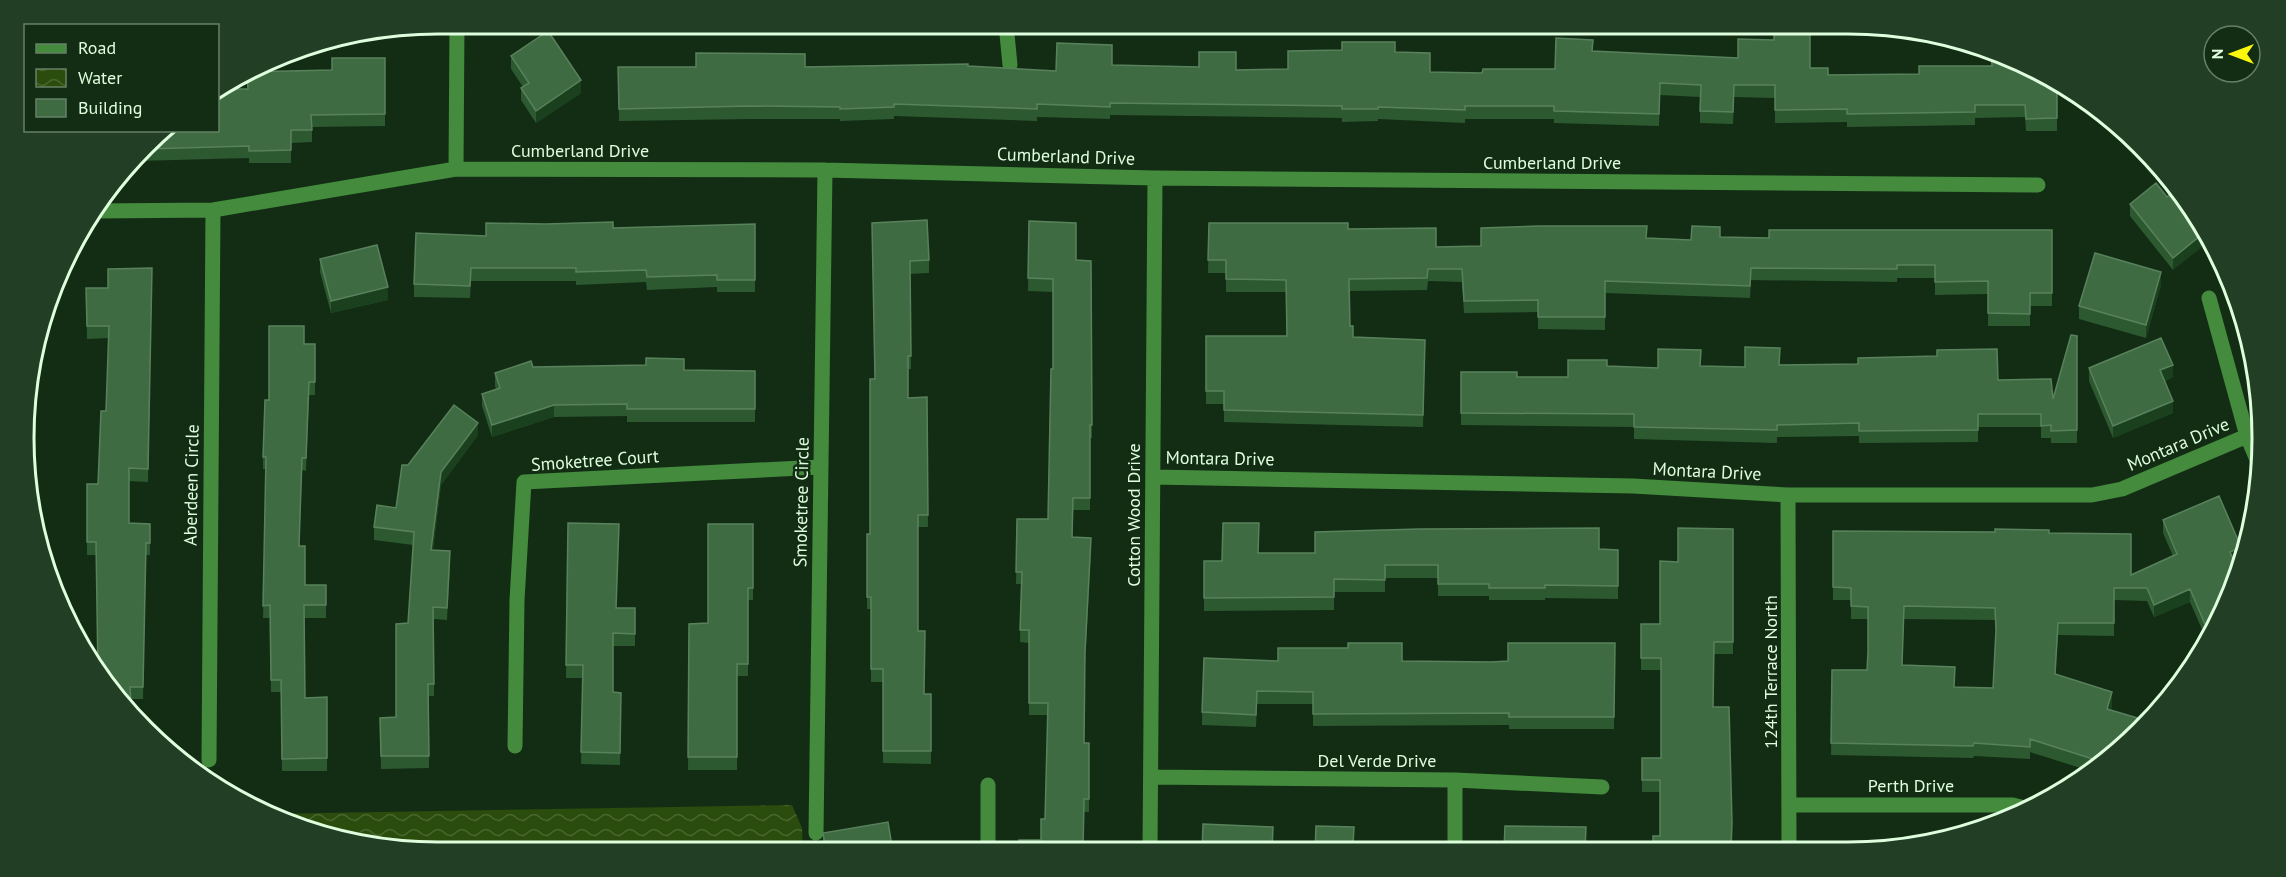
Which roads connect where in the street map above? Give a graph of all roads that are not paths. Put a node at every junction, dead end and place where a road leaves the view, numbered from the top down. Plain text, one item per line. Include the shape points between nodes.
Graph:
1 (457, 34) edge
2 (1007, 34) edge
3 (1010, 65) dead end
4 (456, 169) junction
5 (825, 170) junction
6 (1155, 178) junction
7 (2038, 185) dead end
8 (213, 210) junction
9 (105, 211) edge
10 (2208, 298) dead end
11 (2247, 436) junction
12 (2252, 447) edge
13 (821, 466) junction
14 (1153, 477) junction
15 (1788, 495) junction
16 (515, 746) dead end
17 (209, 760) dead end
18 (1151, 777) junction
19 (1455, 780) junction
20 (988, 784) dead end
21 (1602, 787) dead end
22 (1790, 805) junction
23 (2016, 806) edge
24 (816, 833) dead end
25 (988, 842) edge
26 (1150, 842) edge
27 (1455, 842) edge
28 (1790, 842) edge

1 - 4 street
2 - 3 street
4 - 5 street, Cumberland Drive
4 - 8 street, Cumberland Drive
5 - 6 street, Cumberland Drive
5 - 13 street, Smoketree Circle
6 - 7 street, Cumberland Drive
6 - 14 street, Cotton Wood Drive
8 - 9 street, Cumberland Drive
8 - 17 street, Aberdeen Circle
10 - 11 street
11 - 12 street
11 - 15 street, Montara Drive via 2122,489 2092,495
13 - 16 street, Smoketree Court via 524,482
13 - 24 street, Smoketree Circle
14 - 15 street, Montara Drive via 1633,486
14 - 18 street, Cotton Wood Drive
15 - 22 street, 124th Terrace North
18 - 19 street, Del Verde Drive
18 - 26 street, Cotton Wood Drive
19 - 21 street, Del Verde Drive
19 - 27 street
20 - 25 street
22 - 23 street, Perth Drive
22 - 28 street, 124th Terrace North

